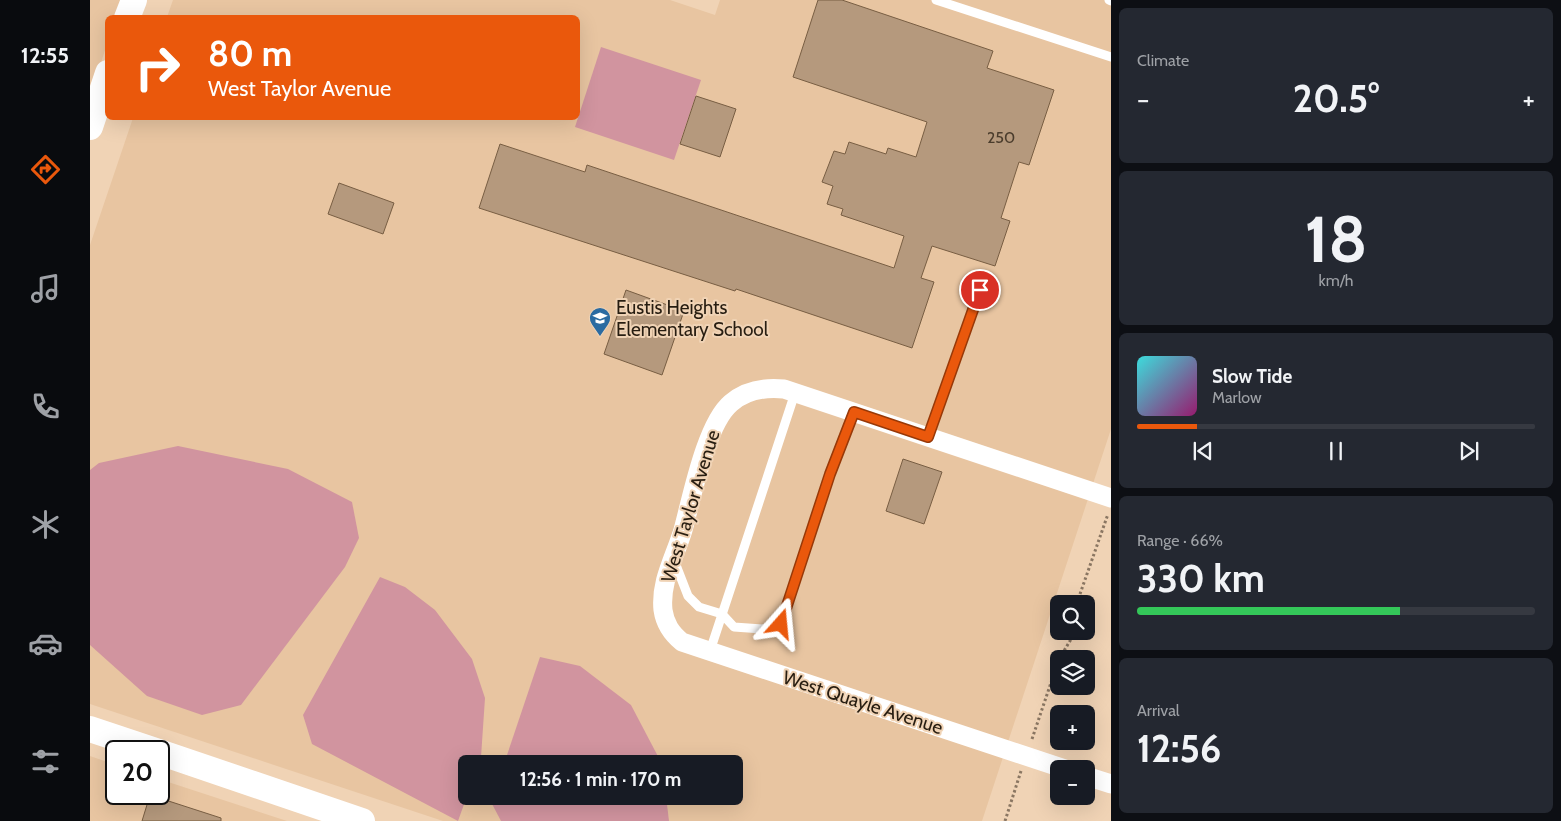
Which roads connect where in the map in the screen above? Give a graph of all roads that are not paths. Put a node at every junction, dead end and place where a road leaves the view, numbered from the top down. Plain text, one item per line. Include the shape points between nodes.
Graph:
1 (134, 0) edge
2 (936, 0) edge
3 (128, 15) edge
4 (1111, 57) edge
5 (105, 82) edge
6 (90, 127) edge
7 (980, 290) dead end
8 (795, 392) junction
9 (854, 412) junction
10 (928, 437) junction
11 (1109, 506) edge
12 (672, 557) junction
13 (722, 614) junction
14 (667, 625) joint
15 (710, 651) junction
16 (90, 729) edge
17 (122, 740) edge
18 (170, 756) edge
19 (1050, 764) edge
20 (1095, 779) edge
21 (1111, 784) edge
22 (362, 821) edge

1 - 3 street
2 - 4 lane
5 - 6 street
7 - 10 lane
8 - 9 street, West Taylor Avenue
8 - 12 street, West Taylor Avenue via 767,387 743,394 718,417
8 - 13 lane
9 - 10 street, West Taylor Avenue
9 - 13 lane via 830,474 781,624 762,629 734,627
10 - 11 street, West Taylor Avenue
12 - 13 lane via 688,596 698,607
12 - 14 street, West Taylor Avenue via 663,595
13 - 15 lane
14 - 15 street, West Quayle Avenue via 682,642
15 - 19 street, West Quayle Avenue
16 - 17 street
18 - 22 street
20 - 21 street

